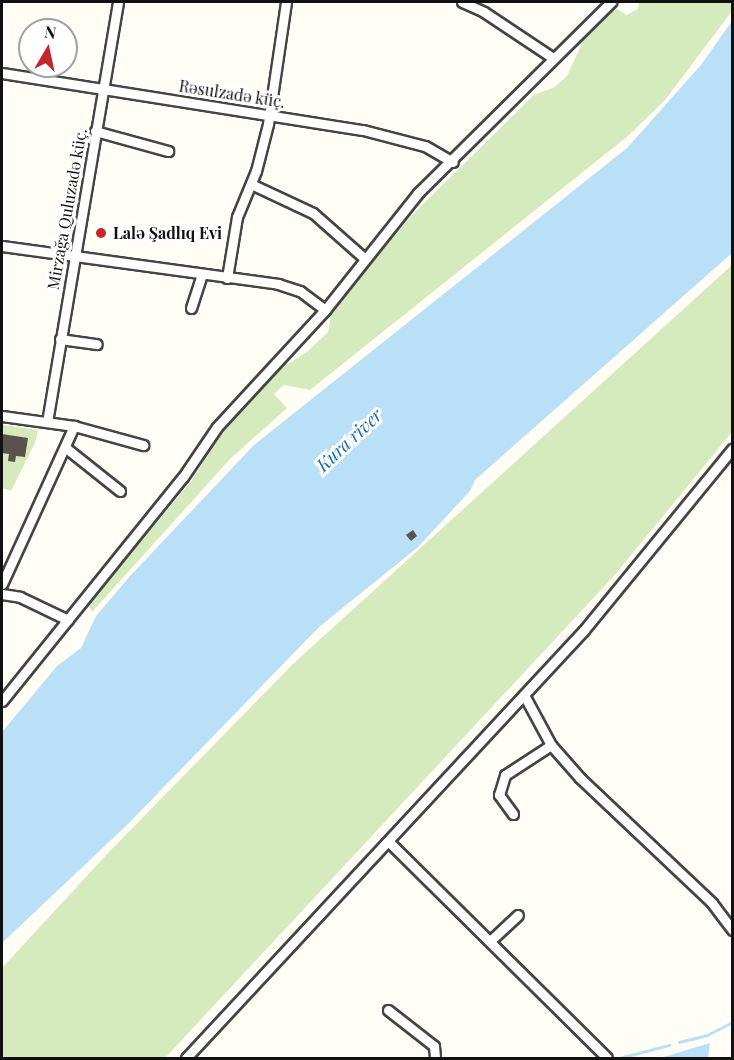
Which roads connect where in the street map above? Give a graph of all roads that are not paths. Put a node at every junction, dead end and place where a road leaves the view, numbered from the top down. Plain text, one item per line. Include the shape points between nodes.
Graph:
1 (118, 2) edge
2 (286, 2) edge
3 (462, 2) edge
4 (611, 2) edge
5 (481, 5) edge
6 (553, 58) junction
7 (2, 73) edge
8 (103, 88) junction
9 (269, 114) junction
10 (95, 131) junction
11 (168, 151) dead end
12 (453, 162) junction
13 (251, 184) junction
14 (2, 246) edge
15 (73, 255) junction
16 (365, 260) junction
17 (202, 275) junction
18 (227, 278) junction
19 (191, 308) dead end
20 (325, 310) junction
21 (60, 339) junction
22 (97, 344) dead end
23 (2, 416) edge
24 (48, 422) junction
25 (74, 426) junction
26 (143, 445) dead end
27 (66, 448) junction
28 (732, 449) edge
29 (120, 490) dead end
30 (2, 585) edge
31 (2, 594) edge
32 (68, 620) junction
33 (524, 695) junction
34 (2, 701) edge
35 (551, 744) junction
36 (513, 813) dead end
37 (390, 843) junction
38 (518, 915) dead end
39 (732, 930) edge
40 (490, 941) junction
41 (388, 1010) dead end
42 (186, 1059) edge
43 (435, 1059) edge
44 (607, 1059) edge

1 - 8 street, Mirzağa Quluzadə küç.
2 - 9 street
3 - 5 street
4 - 6 street
5 - 6 street
6 - 12 street
7 - 8 street, Rəsulzadə küç.
8 - 9 street, Rəsulzadə küç.
8 - 10 street, Mirzağa Quluzadə küç.
9 - 12 street, Rəsulzadə küç. via 399,139 438,151
9 - 13 street
10 - 11 street
10 - 15 street, Mirzağa Quluzadə küç.
12 - 16 street via 418,193
13 - 16 street via 313,213
13 - 18 street via 237,217
14 - 15 street
15 - 17 street
15 - 21 street, Mirzağa Quluzadə küç.
16 - 20 street
17 - 18 street
17 - 19 street
18 - 20 street via 288,286
20 - 32 street via 221,422 183,477
21 - 22 street
21 - 24 street, Mirzağa Quluzadə küç.
23 - 24 street
24 - 25 street
25 - 26 street
25 - 27 street
27 - 29 street
27 - 30 street
28 - 33 street via 584,630
31 - 32 street via 20,597
32 - 34 street
33 - 35 street
33 - 37 street
35 - 36 street via 505,775 498,795
35 - 39 street via 597,796 712,903
37 - 40 street
37 - 42 street
38 - 40 street
40 - 44 street
41 - 43 street via 434,1046

